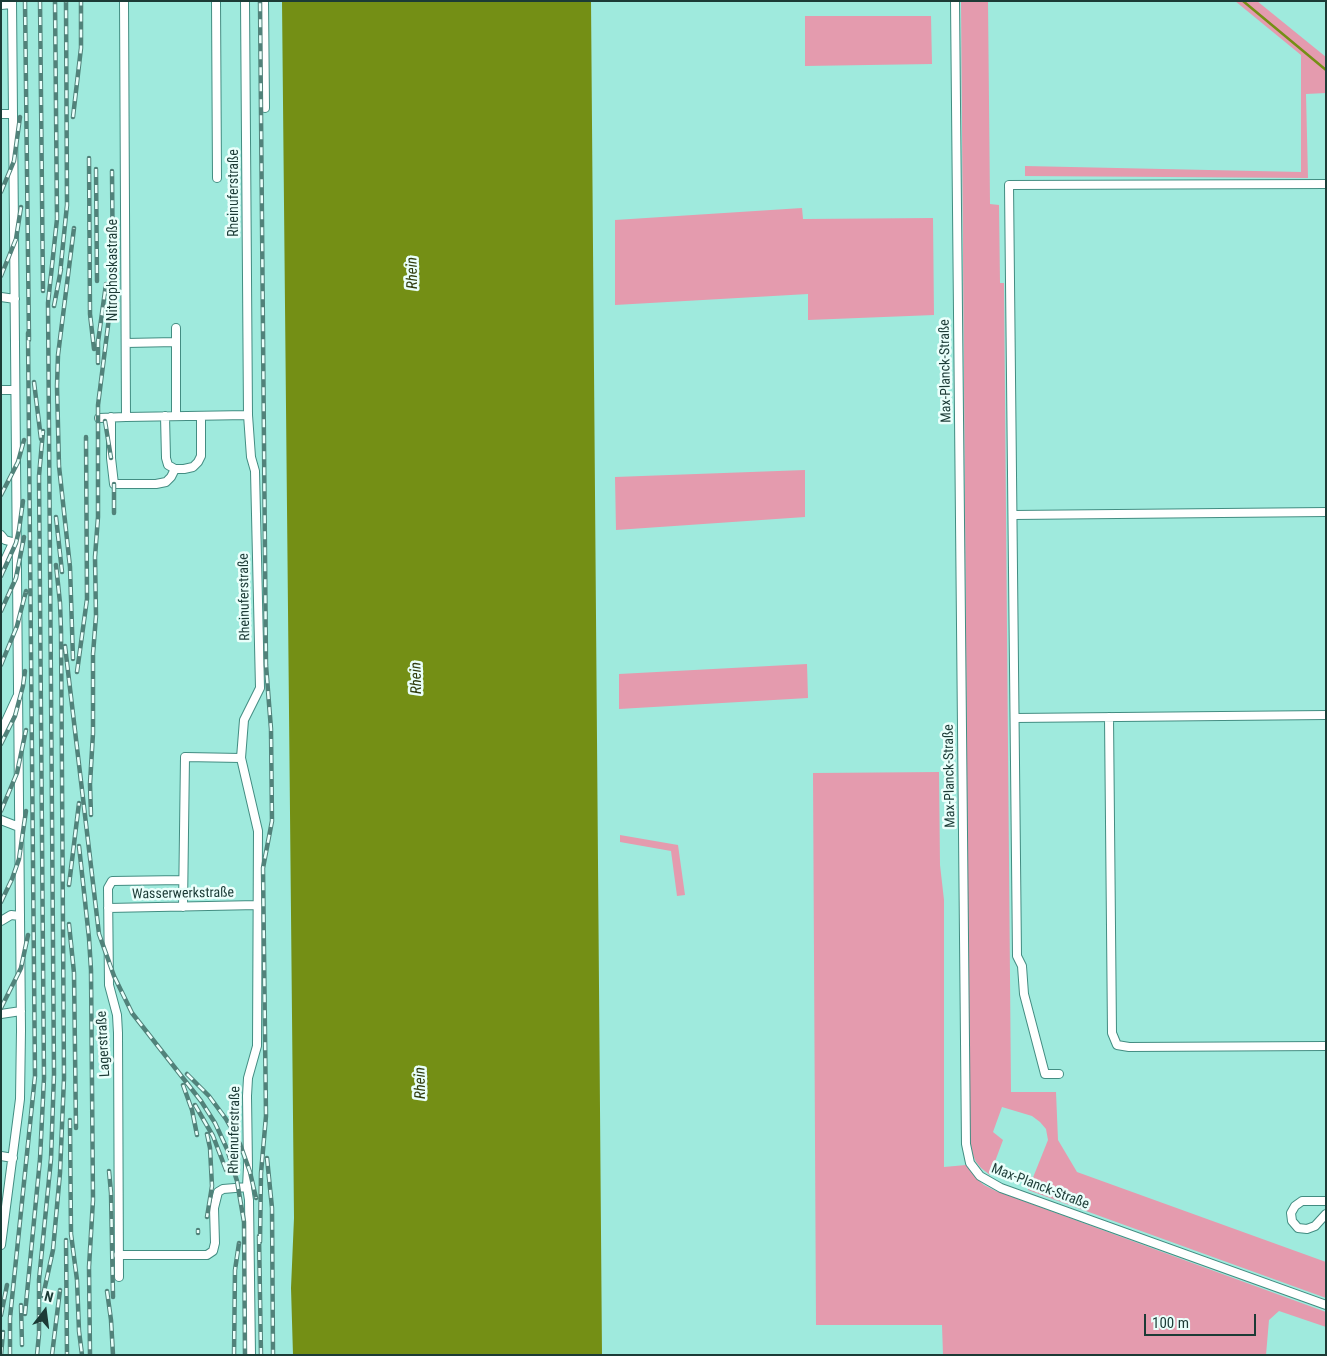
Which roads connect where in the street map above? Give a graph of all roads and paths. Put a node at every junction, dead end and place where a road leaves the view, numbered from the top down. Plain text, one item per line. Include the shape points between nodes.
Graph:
1 (124, 1) edge
2 (216, 1) edge
3 (245, 1) edge
4 (264, 1) edge
5 (955, 1) edge
6 (12, 3) edge
7 (1, 5) edge
8 (265, 108) dead end
9 (1, 114) edge
10 (13, 114) junction
11 (217, 178) dead end
12 (1326, 184) edge
13 (1, 297) edge
14 (15, 299) junction
15 (176, 328) dead end
16 (126, 342) junction
17 (176, 342) junction
18 (1, 390) edge
19 (16, 390) junction
20 (248, 415) junction
21 (165, 416) junction
22 (176, 416) junction
23 (201, 416) junction
24 (112, 417) junction
25 (126, 417) junction
26 (98, 418) dead end
27 (175, 469) junction
28 (1326, 512) edge
29 (1013, 515) junction
30 (1, 535) edge
31 (14, 543) junction
32 (1, 569) edge
33 (18, 694) junction
34 (1326, 715) edge
35 (1109, 717) junction
36 (1015, 718) junction
37 (1, 732) edge
38 (241, 758) junction
39 (1, 820) edge
40 (19, 827) junction
41 (183, 880) junction
42 (258, 905) junction
43 (183, 906) junction
44 (108, 908) junction
45 (20, 916) junction
46 (1, 921) edge
47 (21, 1011) junction
48 (1, 1014) edge
49 (1326, 1046) edge
50 (1059, 1074) dead end
51 (1, 1156) edge
52 (12, 1158) junction
53 (246, 1186) junction
54 (1326, 1201) edge
55 (3, 1214) edge
56 (1326, 1214) edge
57 (1, 1245) edge
58 (118, 1255) junction
59 (119, 1278) dead end
60 (1326, 1305) edge
61 (251, 1355) edge

1 - 16 street, Nitrophoskastraße
2 - 11 street
3 - 20 street, Rheinuferstraße
4 - 8 street
5 - 60 street, Max-Planck-Straße via 966,1144 970,1163 980,1176 1002,1188
6 - 7 street
6 - 10 street
9 - 10 street
10 - 14 street
12 - 29 street via 1009,185
13 - 14 street
14 - 19 street
15 - 17 street
16 - 17 street
16 - 25 street, Nitrophoskastraße
17 - 22 street
18 - 19 street
19 - 31 street
20 - 23 street
20 - 38 street, Rheinuferstraße via 255,471 260,688 244,720
21 - 22 street
21 - 25 street
21 - 27 street via 166,458 168,465
22 - 23 street
23 - 27 street via 202,449 198,462 184,470
24 - 25 street
24 - 26 street
24 - 27 street via 114,484 166,482
28 - 29 street
29 - 36 street
30 - 31 street
31 - 32 street
31 - 33 street
33 - 37 street
33 - 40 street
34 - 35 street
35 - 36 street
35 - 49 street via 1112,1033 1118,1045
36 - 50 street via 1017,956 1022,966 1024,994 1045,1074
38 - 41 street via 185,757
38 - 42 street, Rheinuferstraße via 258,831
39 - 40 street
40 - 45 street
41 - 43 street
41 - 44 street, Lagerstraße via 112,881 108,888
42 - 43 street, Wasserwerkstraße
42 - 53 street, Rheinuferstraße via 257,1046 248,1078
43 - 44 street, Wasserwerkstraße
44 - 58 street, Lagerstraße via 109,985 117,1014 118,1033
45 - 46 street via 11,915
45 - 47 street
47 - 48 street
47 - 52 street via 20,1099
51 - 52 street
52 - 55 street
53 - 58 street, Rheinuferstraße via 218,1192 214,1208 215,1243 213,1251 207,1255
53 - 61 street, Rheinuferstraße via 249,1200
54 - 56 street via 1302,1201 1291,1213 1298,1228 1307,1229 1315,1226
55 - 57 street
58 - 59 street, Lagerstraße

